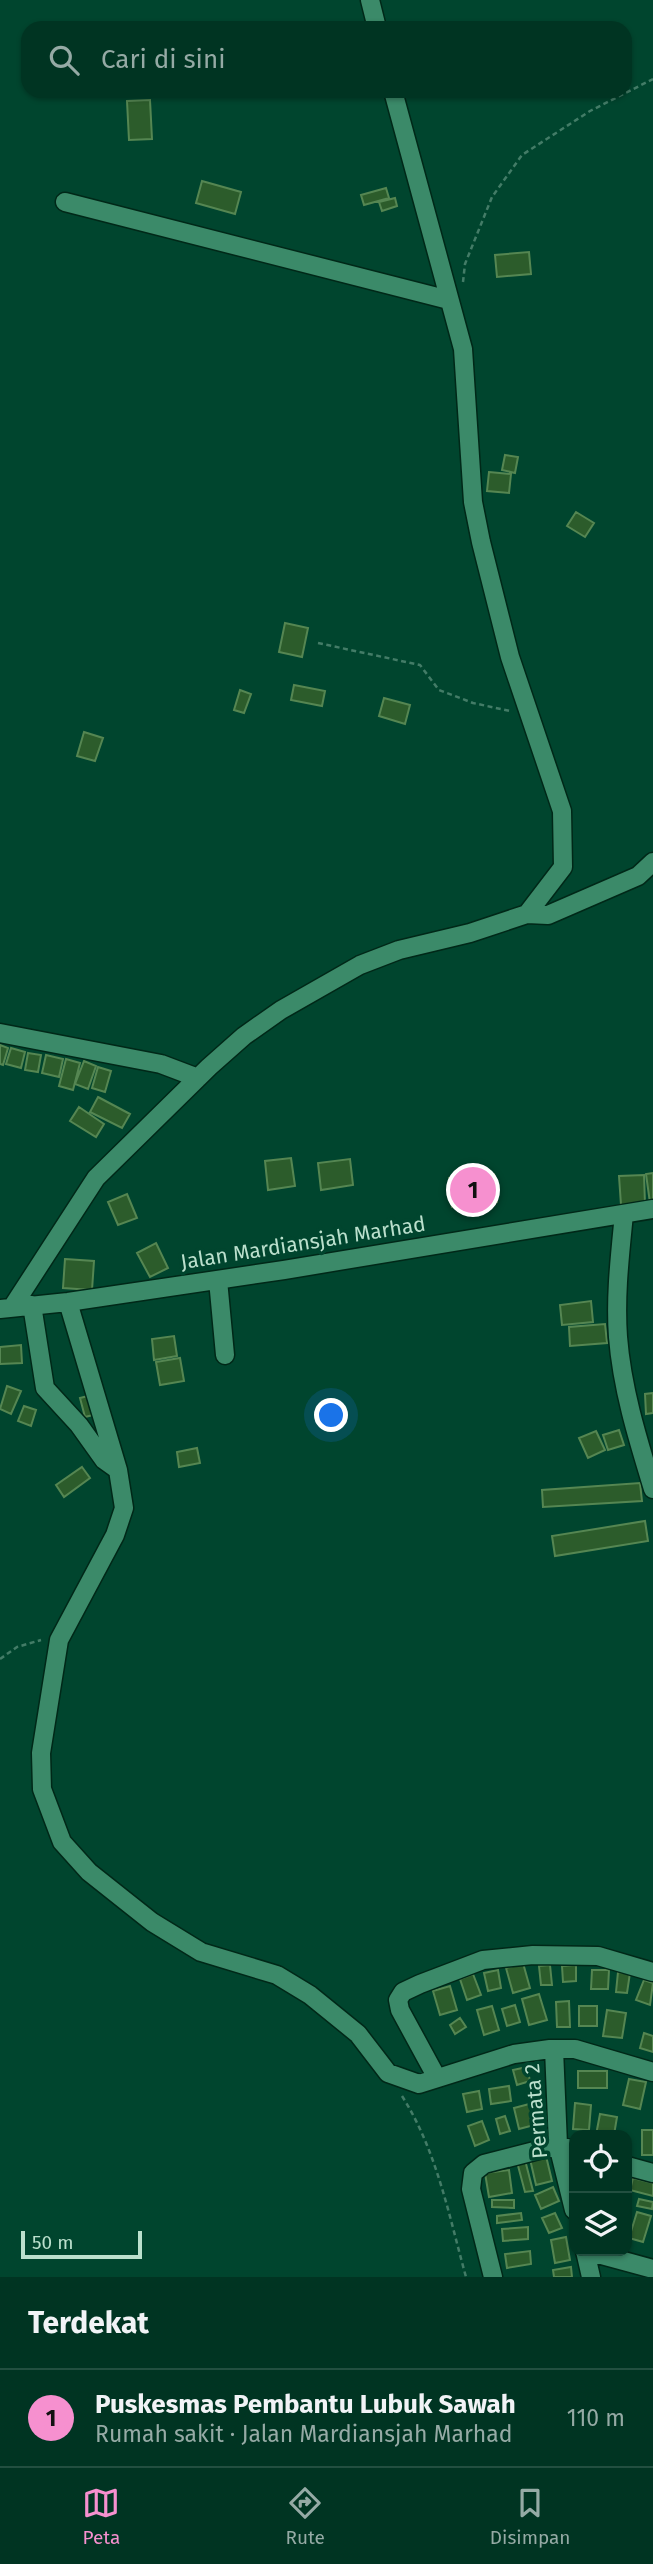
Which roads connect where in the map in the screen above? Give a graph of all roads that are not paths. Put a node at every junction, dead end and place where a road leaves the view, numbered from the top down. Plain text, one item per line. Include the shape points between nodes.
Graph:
1 (370, 0) edge
2 (375, 21) edge
3 (395, 98) edge
4 (65, 202) dead end
5 (449, 300) junction
6 (653, 862) edge
7 (527, 914) junction
8 (0, 1033) edge
9 (198, 1078) junction
10 (653, 1209) edge
11 (624, 1214) junction
12 (218, 1280) junction
13 (68, 1302) junction
14 (32, 1305) junction
15 (6, 1308) edge
16 (225, 1355) dead end
17 (118, 1470) junction
18 (653, 1489) edge
19 (653, 1972) edge
20 (554, 2049) junction
21 (653, 2072) edge
22 (437, 2078) junction
23 (566, 2148) edge
24 (632, 2167) edge
25 (653, 2173) edge
26 (572, 2193) edge
27 (587, 2256) edge
28 (605, 2256) edge
29 (653, 2269) edge
30 (493, 2277) edge
31 (592, 2277) edge
32 (650, 2277) edge

1 - 2 street
3 - 5 street
4 - 5 street
5 - 7 street via 463,349 472,502 510,657 559,801 562,867
6 - 7 street via 638,876 605,893 548,915
7 - 9 street via 360,965 271,1016
8 - 9 street via 161,1064
9 - 15 street via 96,1178
10 - 11 street, Jalan Mardiansjah Marhad
11 - 12 street, Jalan Mardiansjah Marhad
11 - 18 street via 618,1337 623,1378
12 - 13 street, Jalan Mardiansjah Marhad
12 - 16 street
13 - 14 street, Jalan Mardiansjah Marhad
13 - 17 street
14 - 15 street, Jalan Mardiansjah Marhad
14 - 17 street via 45,1388 104,1460
17 - 22 street via 124,1508 115,1535 59,1640 41,1753 42,1789 62,1842 89,1872 152,1922 201,1952 277,1975 310,1995 358,2034 388,2073 419,2084
19 - 22 street via 597,1956 533,1955 483,1961 403,1992 398,2000 400,2010
20 - 21 street via 575,2049
20 - 22 street via 514,2054
20 - 23 street, Permata 2
23 - 26 street, Permata 2
23 - 30 street via 484,2164 472,2173 471,2189
24 - 25 street
27 - 31 street
28 - 29 street
29 - 32 street

